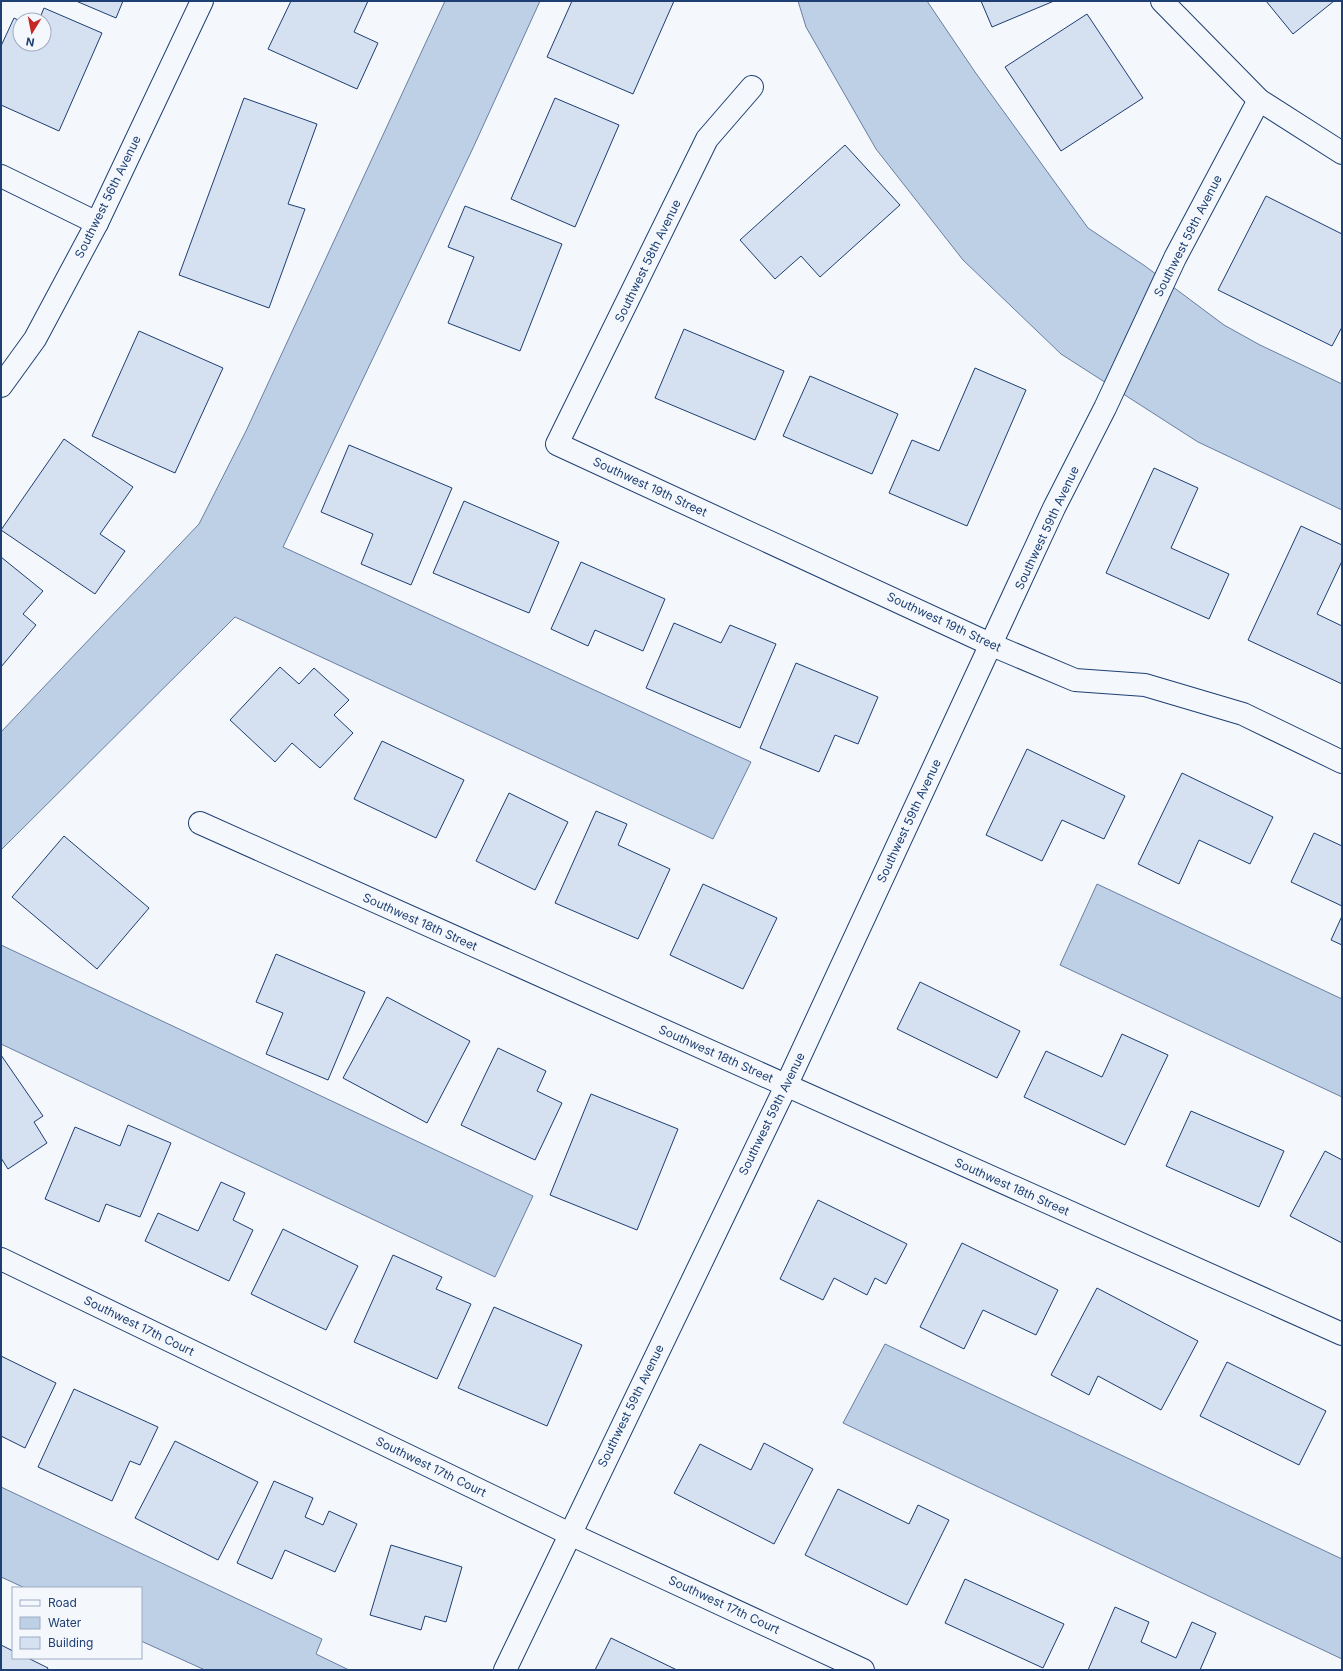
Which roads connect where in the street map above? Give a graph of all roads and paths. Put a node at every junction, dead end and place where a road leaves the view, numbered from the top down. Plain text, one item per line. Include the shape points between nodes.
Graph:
1 (202, 1) edge
2 (1162, 1) edge
3 (752, 87) dead end
4 (1259, 100) junction
5 (1342, 153) edge
6 (1, 176) edge
7 (97, 223) junction
8 (1, 386) edge
9 (558, 444) joint
10 (992, 644) junction
11 (1342, 762) edge
12 (200, 823) dead end
13 (786, 1086) junction
14 (1, 1259) edge
15 (1342, 1334) edge
16 (570, 1534) junction
17 (505, 1670) edge
18 (863, 1670) edge

1 - 7 street, Southwest 56th Avenue
2 - 4 street
3 - 9 street, Southwest 58th Avenue via 707,139
4 - 5 street
4 - 10 street, Southwest 59th Avenue via 1175,258 1105,408 1054,508
6 - 7 street
7 - 8 street, Southwest 56th Avenue via 35,339
9 - 10 street, Southwest 19th Street
10 - 11 street, Southwest 19th Street via 1075,680 1145,685 1244,714
10 - 13 street, Southwest 59th Avenue
12 - 13 street, Southwest 18th Street
13 - 15 street, Southwest 18th Street
13 - 16 street, Southwest 59th Avenue
14 - 16 street, Southwest 17th Court
16 - 17 street, Southwest 59th Avenue
16 - 18 street, Southwest 17th Court

